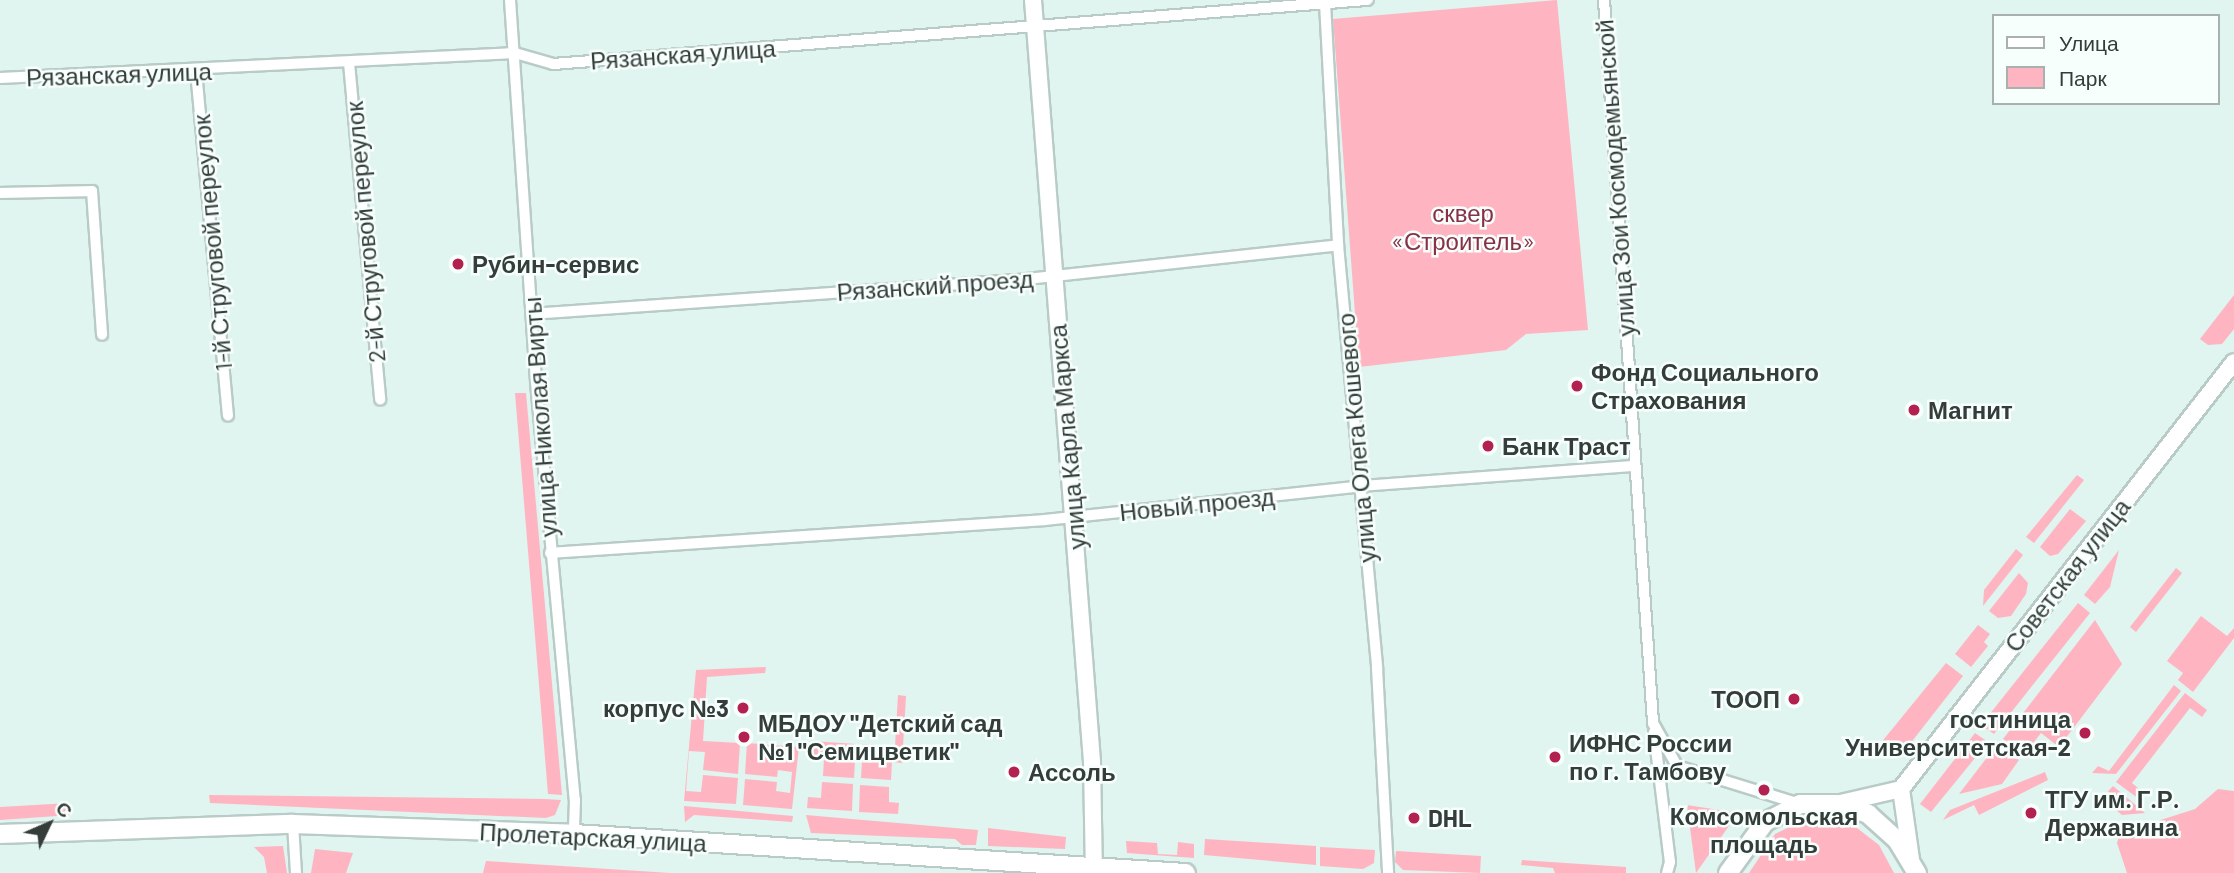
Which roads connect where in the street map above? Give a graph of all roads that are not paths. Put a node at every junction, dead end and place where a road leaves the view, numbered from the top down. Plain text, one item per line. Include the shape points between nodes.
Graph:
1 (510, 0) edge
2 (1033, 0) edge
3 (1367, 0) edge
4 (1604, 0) edge
5 (1325, 3) junction
6 (1036, 28) junction
7 (514, 53) junction
8 (349, 63) junction
9 (196, 71) junction
10 (0, 78) edge
11 (0, 193) edge
12 (1338, 244) junction
13 (1054, 276) junction
14 (532, 314) junction
15 (102, 335) dead end
16 (2234, 362) edge
17 (380, 400) dead end
18 (228, 416) dead end
19 (1634, 466) junction
20 (1361, 486) junction
21 (1074, 517) junction
22 (550, 553) junction
23 (1653, 723) junction
24 (1901, 789) junction
25 (1800, 804) junction
26 (1836, 804) junction
27 (293, 824) junction
28 (0, 834) edge
29 (573, 834) junction
30 (1732, 866) edge
31 (1914, 866) edge
32 (1095, 871) edge
33 (296, 873) edge
34 (1186, 873) edge
35 (1388, 873) edge
36 (1667, 873) edge
37 (1720, 873) edge

1 - 7 street, улица Николая Вирты
2 - 6 main road, улица Карла Маркса
3 - 5 street, Рязанская улица
4 - 19 street, улица Зои Космодемьянской
5 - 6 street, Рязанская улица
5 - 12 street, улица Олега Кошевого
6 - 7 street, Рязанская улица via 553,64
6 - 13 main road, улица Карла Маркса
7 - 8 street, Рязанская улица
7 - 14 street, улица Николая Вирты
8 - 9 street, Рязанская улица
8 - 17 street, 2-й Струговой переулок
9 - 10 street, Рязанская улица
9 - 18 street, 1-й Струговой переулок
11 - 15 street via 92,191
12 - 13 street, Рязанский проезд
12 - 20 street, улица Олега Кошевого
13 - 14 street, Рязанский проезд
13 - 21 main road, улица Карла Маркса
14 - 22 street, улица Николая Вирты
16 - 24 main road, Советская улица
19 - 20 street, Новый проезд
19 - 23 street, улица Зои Космодемьянской
20 - 21 street, Новый проезд
20 - 35 street, улица Олега Кошевого
21 - 22 street, Новый проезд
21 - 32 main road, улица Карла Маркса
22 - 29 street, улица Николая Вирты via 575,800
23 - 25 street, улица Зои Космодемьянской via 1677,766
23 - 36 street via 1670,862
24 - 26 main road
24 - 31 main road
25 - 26 main road
25 - 30 main road via 1765,822
26 - 31 main road via 1854,808 1883,825
27 - 28 main road, Пролетарская улица
27 - 29 main road, Пролетарская улица
27 - 33 street
29 - 32 main road, Пролетарская улица
30 - 37 main road
32 - 34 main road, Пролетарская улица

